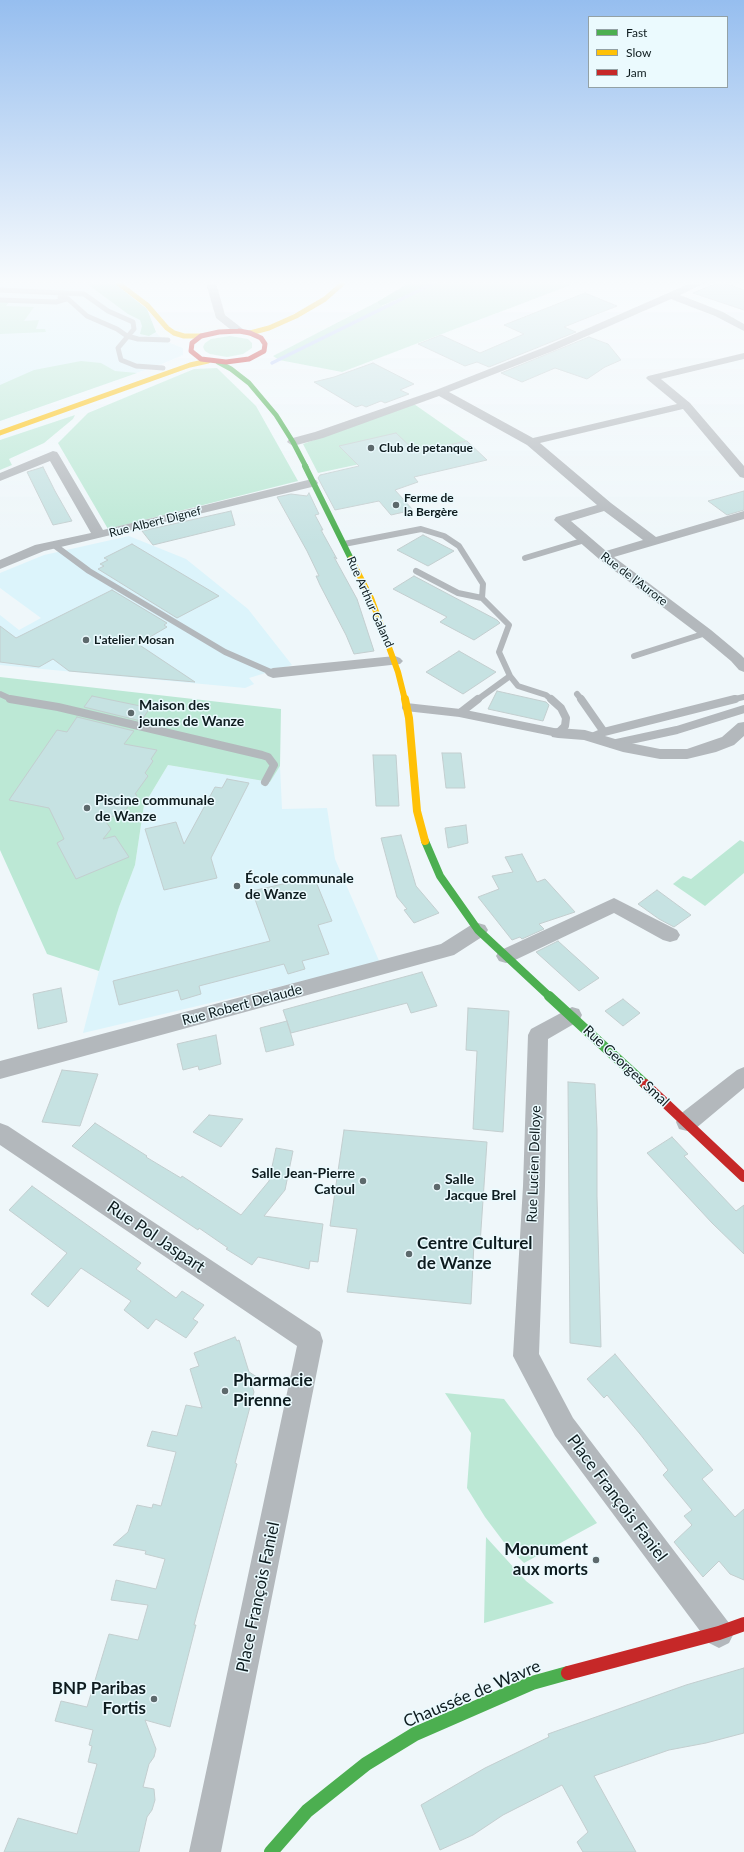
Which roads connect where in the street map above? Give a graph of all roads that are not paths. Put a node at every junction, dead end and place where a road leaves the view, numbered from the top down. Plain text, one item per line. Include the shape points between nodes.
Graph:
1 (159, 369) edge
2 (178, 369) edge
3 (232, 369) edge
4 (248, 369) edge
5 (497, 369) edge
6 (688, 369) edge
7 (249, 383) junction
8 (440, 392) junction
9 (686, 406) junction
10 (0, 427) edge
11 (0, 433) edge
12 (293, 442) junction
13 (531, 442) junction
14 (744, 474) edge
15 (0, 477) edge
16 (312, 483) junction
17 (606, 506) junction
18 (744, 515) edge
19 (99, 535) junction
20 (584, 540) junction
21 (653, 541) junction
22 (344, 544) junction
23 (54, 545) junction
24 (604, 556) junction
25 (525, 558) dead end
26 (0, 565) edge
27 (416, 572) dead end
28 (482, 598) junction
29 (706, 633) junction
30 (634, 656) dead end
31 (395, 661) junction
32 (744, 667) edge
33 (273, 673) joint
34 (510, 676) junction
35 (0, 694) edge
36 (577, 694) dead end
37 (744, 697) edge
38 (406, 707) junction
39 (744, 709) edge
40 (460, 712) junction
41 (744, 727) edge
42 (558, 733) junction
43 (602, 738) junction
44 (265, 782) dead end
45 (427, 848) joint
46 (478, 930) junction
47 (670, 935) dead end
48 (506, 956) junction
49 (572, 1016) junction
50 (0, 1070) edge
51 (744, 1076) edge
52 (687, 1122) junction
53 (0, 1134) edge
54 (744, 1177) edge
55 (311, 1342) joint
56 (526, 1356) joint
57 (744, 1624) edge
58 (719, 1633) junction
59 (205, 1852) edge
60 (271, 1852) edge

1 - 10 street
2 - 11 street
3 - 7 street, Rue Arthur Galand
4 - 7 street
5 - 8 street
6 - 9 street via 652,378
7 - 12 street, Rue Arthur Galand via 276,414
8 - 12 street
8 - 13 street
9 - 13 street
9 - 14 street
12 - 16 street, Rue Arthur Galand
13 - 17 street
15 - 19 street via 53,455
16 - 19 street, Rue Albert Dignef
16 - 22 street, Rue Arthur Galand
17 - 20 street, Rue de l'Aurore via 561,520
17 - 21 street
18 - 21 street
19 - 23 street, Rue Albert Dignef
20 - 24 street, Rue de l'Aurore
20 - 25 lane
21 - 24 street
22 - 28 lane, Rue Arthur Galand via 421,529 444,536 459,546 483,584
22 - 31 street, Rue Arthur Galand via 371,598
23 - 26 street, Rue Albert Dignef via 40,548
23 - 33 lane via 89,571 225,652
24 - 29 street, Rue de l'Aurore
27 - 28 lane via 458,593
28 - 34 lane via 509,625 499,652
29 - 30 lane
29 - 32 street, Rue de l'Aurore
31 - 33 street, Rue Arthur Galand
31 - 38 street, Rue Arthur Galand
34 - 40 lane
34 - 42 lane via 518,686 546,695 561,708 566,718 565,726
35 - 44 lane via 11,700 58,707 262,755 268,757 274,765
36 - 43 lane
37 - 43 lane
38 - 40 lane
38 - 45 street, Rue Arthur Galand via 412,744 417,810
39 - 43 lane via 677,730
40 - 42 lane
41 - 43 street via 728,741 687,754 660,754
42 - 43 street
45 - 46 street, Rue Georges Smal via 440,876
46 - 48 street, Rue Georges Smal
46 - 50 street, Rue Robert Delaude via 447,950
47 - 48 street via 614,905
48 - 49 street, Rue Georges Smal
49 - 52 street, Rue Georges Smal
49 - 56 street, Rue Lucien Delloye via 538,1035
51 - 52 street
52 - 54 street, Rue Georges Smal
53 - 55 street, Rue Pol Jaspart
55 - 59 street, Place François Faniel
56 - 58 street, Place François Faniel via 564,1427
57 - 58 street, Chaussée de Wavre
58 - 60 street, Chaussée de Wavre via 532,1683 414,1734 366,1764 307,1811

